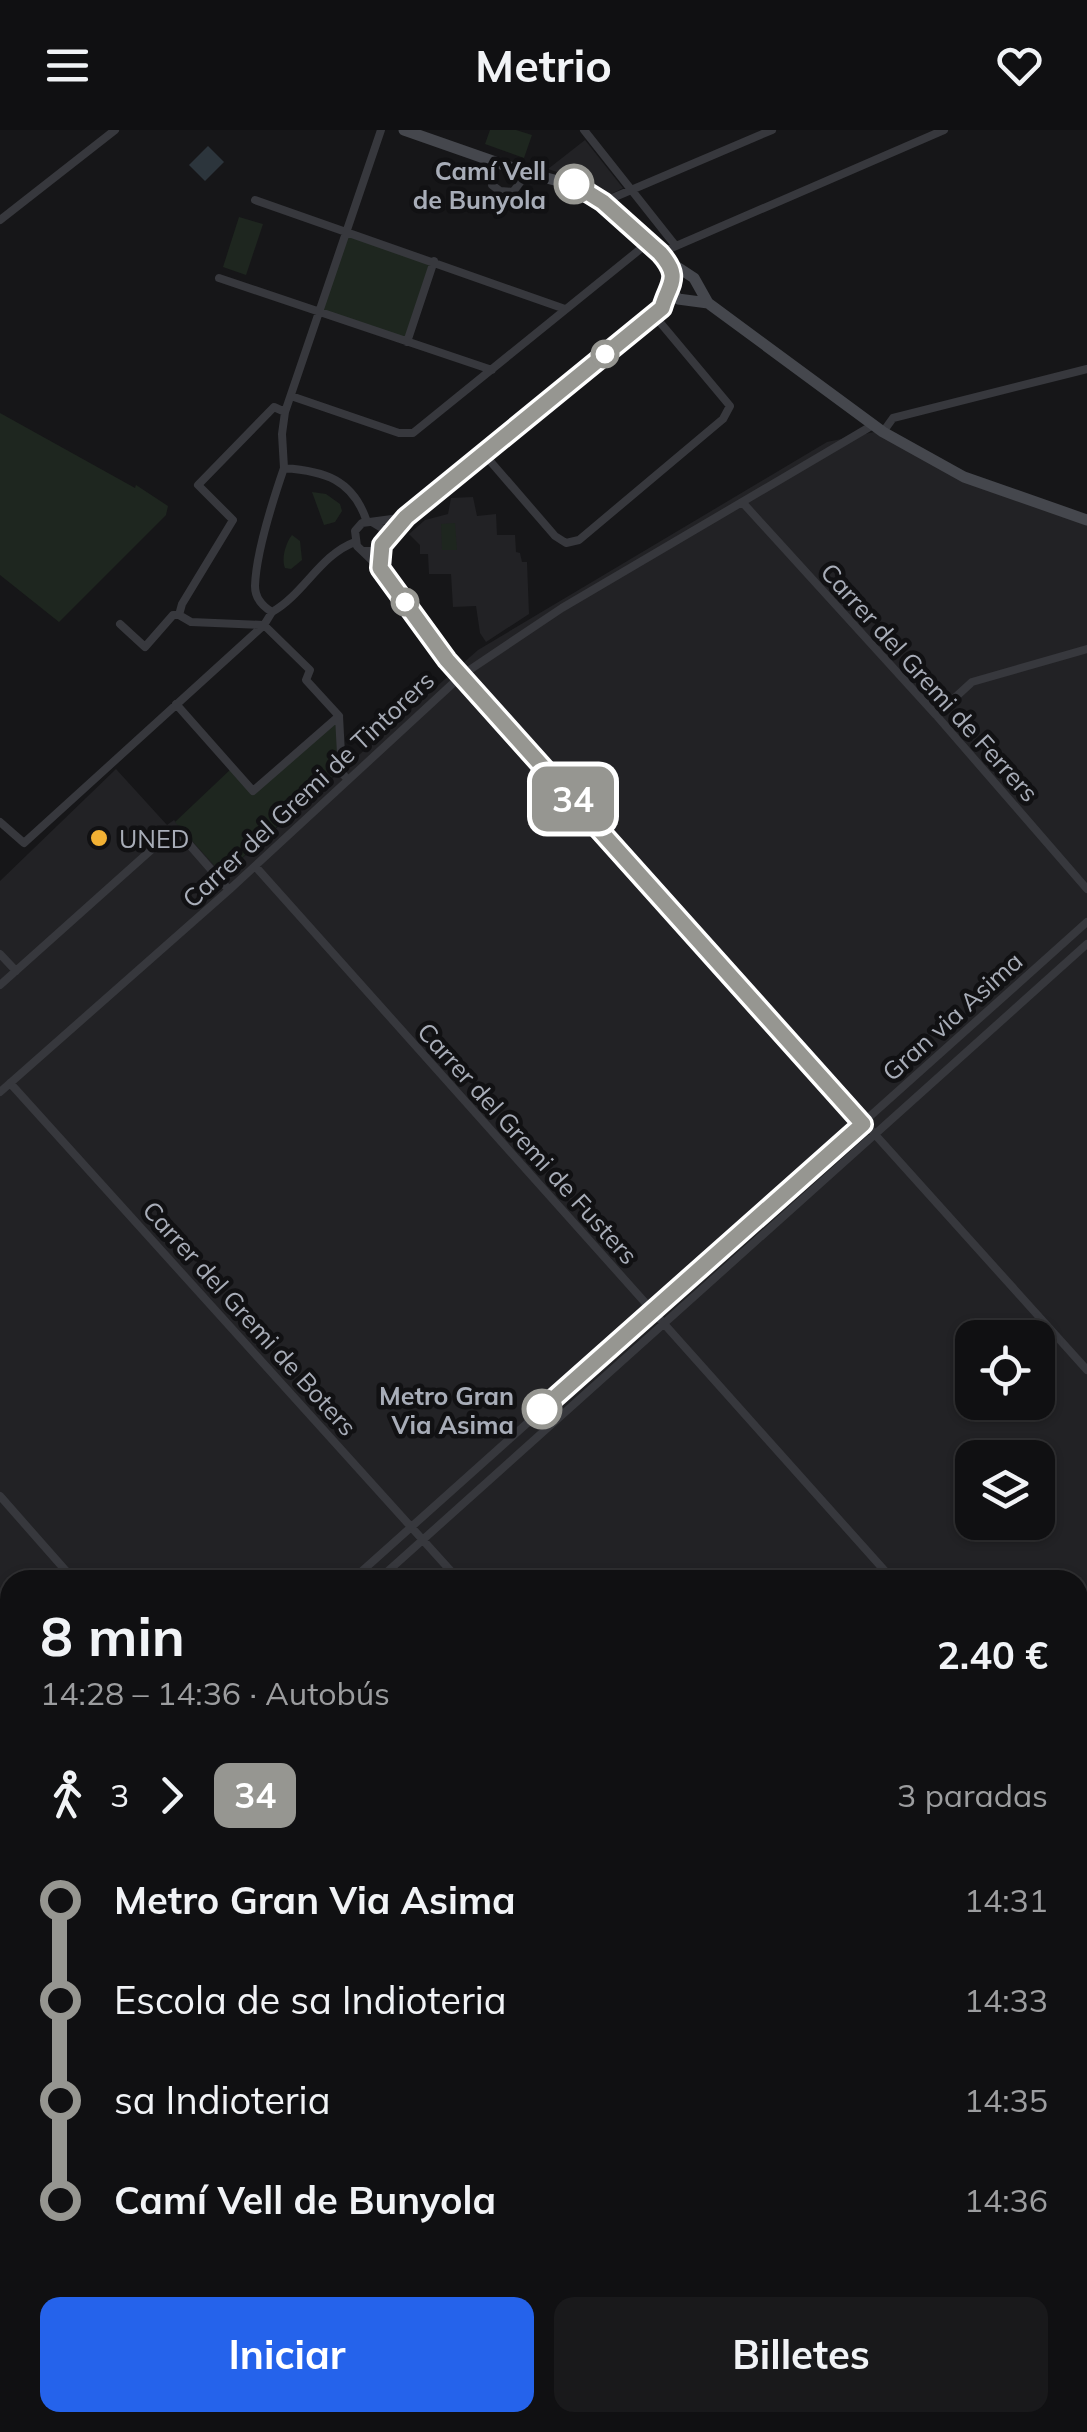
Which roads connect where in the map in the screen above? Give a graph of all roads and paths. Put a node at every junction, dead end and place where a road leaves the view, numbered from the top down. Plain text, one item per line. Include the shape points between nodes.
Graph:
1 (115, 130) edge
2 (381, 130) edge
3 (404, 130) edge
4 (585, 130) edge
5 (772, 130) edge
6 (944, 130) edge
7 (491, 160) junction
8 (526, 173) junction
9 (630, 190) junction
10 (255, 200) dead end
11 (603, 202) junction
12 (0, 220) edge
13 (348, 232) junction
14 (649, 242) junction
15 (676, 245) junction
16 (664, 257) junction
17 (434, 261) junction
18 (686, 275) junction
19 (220, 278) dead end
20 (673, 285) junction
21 (699, 290) junction
22 (688, 301) junction
23 (708, 303) junction
24 (662, 308) junction
25 (564, 309) junction
26 (320, 313) junction
27 (653, 314) junction
28 (407, 342) junction
29 (1087, 369) edge
30 (492, 370) junction
31 (291, 396) junction
32 (285, 412) junction
33 (878, 428) junction
34 (484, 454) junction
35 (284, 468) junction
36 (742, 503) junction
37 (406, 517) junction
38 (1087, 520) edge
39 (369, 522) junction
40 (355, 542) junction
41 (383, 543) junction
42 (364, 551) junction
43 (380, 568) junction
44 (272, 612) junction
45 (180, 615) junction
46 (120, 624) dead end
47 (264, 625) junction
48 (1087, 649) edge
49 (462, 675) junction
50 (176, 704) junction
51 (936, 715) junction
52 (339, 716) junction
53 (348, 780) junction
54 (0, 822) edge
55 (255, 866) junction
56 (1087, 889) edge
57 (229, 890) junction
58 (1087, 922) edge
59 (1087, 944) edge
60 (0, 954) edge
61 (16, 970) junction
62 (0, 985) edge
63 (10, 1083) junction
64 (0, 1092) edge
65 (863, 1124) junction
66 (874, 1136) junction
67 (651, 1311) junction
68 (664, 1326) junction
69 (1087, 1370) edge
70 (0, 1496) edge
71 (412, 1526) junction
72 (423, 1540) junction
73 (65, 1570) edge
74 (363, 1570) edge
75 (389, 1570) edge
76 (450, 1570) edge
77 (884, 1570) edge

1 - 12 street
2 - 13 street
3 - 7 main road
4 - 9 street
5 - 9 street
6 - 15 street
7 - 8 main road
7 - 8 street via 492,184 500,191 514,192
8 - 11 main road via 574,184
9 - 11 street
9 - 15 street
10 - 13 street
11 - 14 main road
13 - 17 street
13 - 26 street
14 - 16 main road
14 - 25 street
15 - 16 street
16 - 18 main road
16 - 20 main road
17 - 25 street
17 - 28 street
18 - 20 main road
18 - 21 main road via 698,281
19 - 26 street
20 - 22 main road via 675,296
20 - 24 street
21 - 22 main road
21 - 23 main road
22 - 23 main road
22 - 24 street
23 - 33 main road
24 - 27 street
25 - 30 street
26 - 28 street
26 - 31 street
27 - 34 street
27 - 34 street via 730,406 723,419 579,540 566,543 554,536
28 - 30 street
29 - 33 street, Carrer del Gremi de Tintorers via 893,418
30 - 31 street via 412,433
31 - 32 street
32 - 35 street
32 - 45 street via 274,407 198,485 233,520
33 - 36 street, Carrer del Gremi de Tintorers
33 - 38 main road via 964,477
34 - 37 street
35 - 39 street via 321,471 342,484
35 - 44 street via 255,590
36 - 49 street, Carrer del Gremi de Tintorers
36 - 51 street, Carrer del Gremi de Ferrers
37 - 39 street
37 - 41 street
39 - 40 street via 355,531
39 - 41 street via 382,528
40 - 42 street
40 - 44 street
41 - 42 street
41 - 43 street
42 - 43 street
43 - 49 street
44 - 47 street
45 - 46 street via 145,647
45 - 47 street via 191,622
47 - 50 street
47 - 52 street via 310,670 306,680
48 - 51 street via 972,682
49 - 53 street, Carrer del Gremi de Tintorers
49 - 65 street
50 - 52 street via 253,791
50 - 54 street via 24,843
51 - 56 street, Carrer del Gremi de Ferrers
52 - 53 street
53 - 55 street, Carrer del Gremi de Tintorers
55 - 57 street, Carrer del Gremi de Tintorers
55 - 67 street, Carrer del Gremi de Fusters
57 - 61 street via 180,834 168,834
57 - 63 street, Carrer del Gremi de Tintorers
58 - 65 street, Gran via Asima
59 - 66 street, Gran via Asima
60 - 61 street
61 - 62 street
63 - 64 street, Carrer del Gremi de Tintorers
63 - 71 street, Carrer del Gremi de Boters
65 - 66 street
65 - 67 street, Gran via Asima
66 - 68 street, Gran via Asima
66 - 69 street
67 - 68 street, Carrer del Gremi de Fusters
67 - 71 street, Gran via Asima
68 - 72 street, Gran via Asima
68 - 77 street, Carrer del Gremi de Fusters
70 - 73 street
71 - 72 street, Carrer del Gremi de Boters
71 - 74 street, Gran via Asima
72 - 75 street, Gran via Asima
72 - 76 street, Carrer del Gremi de Boters

